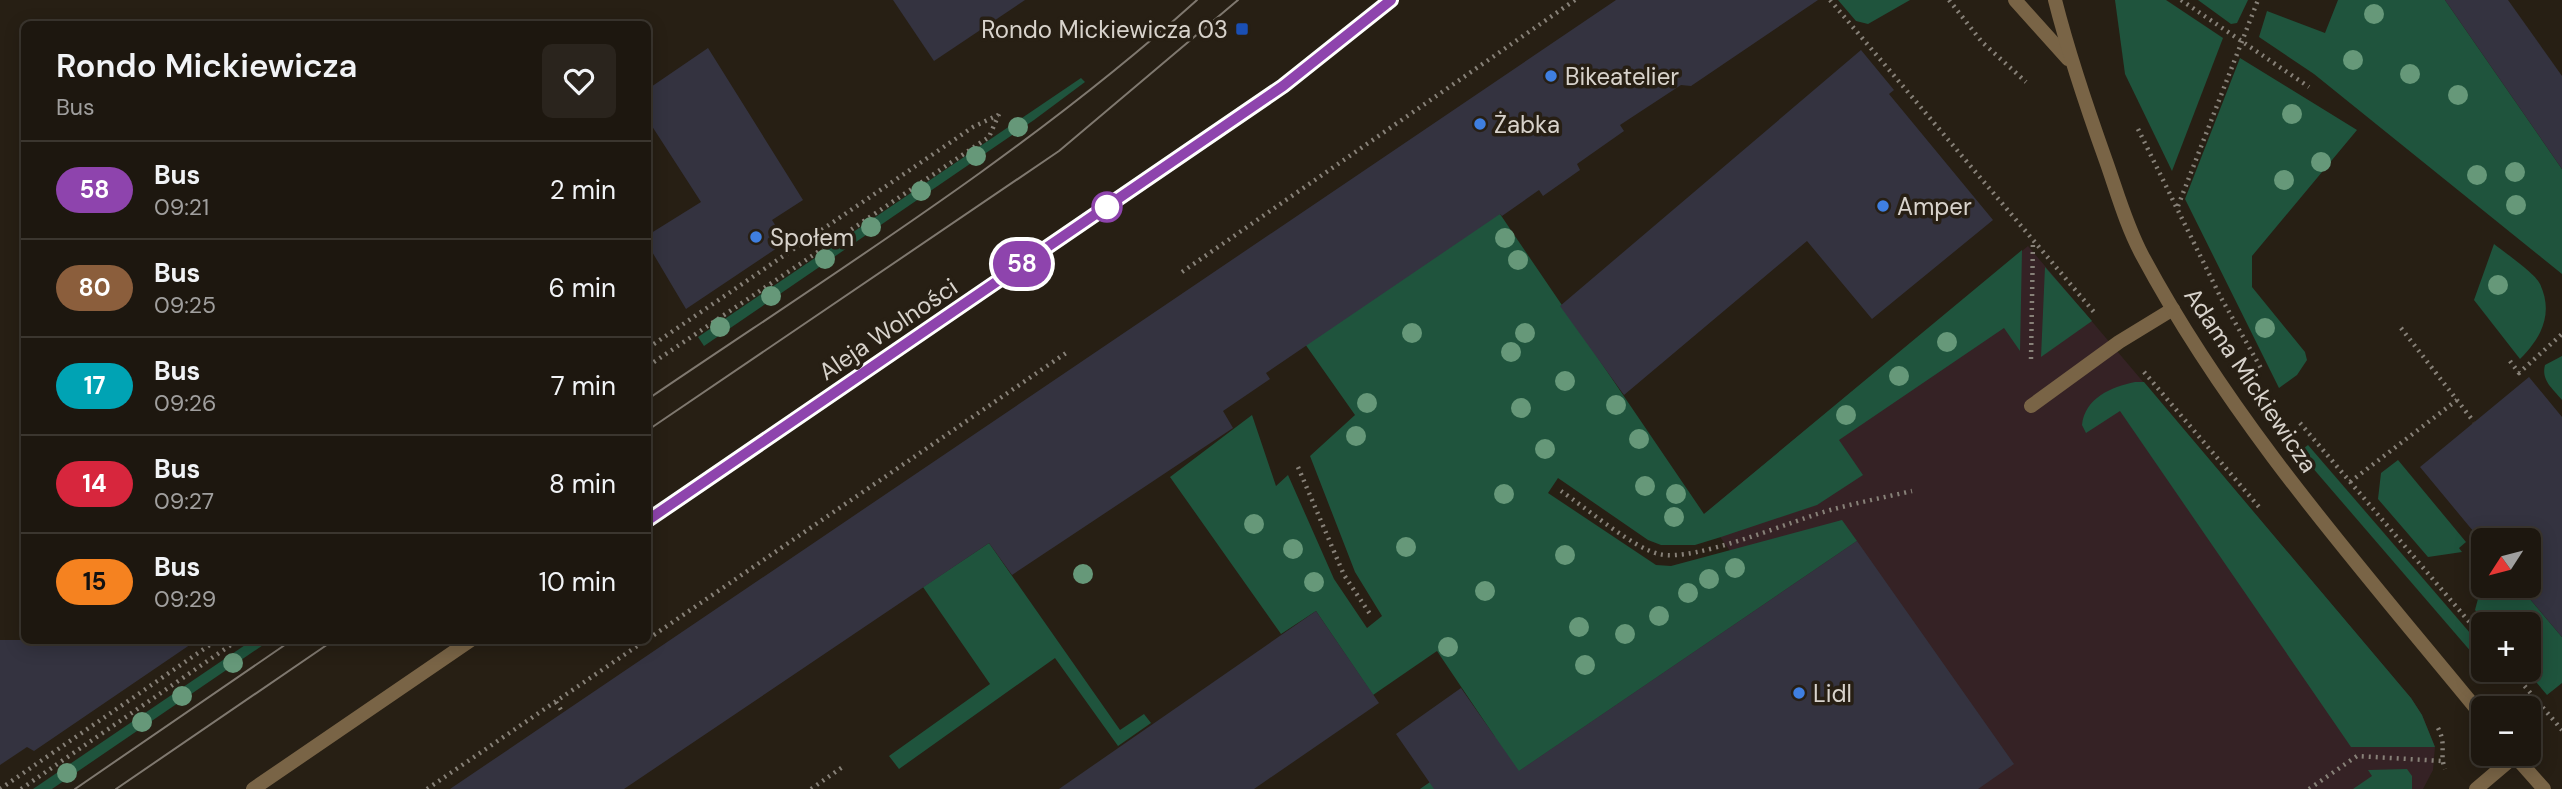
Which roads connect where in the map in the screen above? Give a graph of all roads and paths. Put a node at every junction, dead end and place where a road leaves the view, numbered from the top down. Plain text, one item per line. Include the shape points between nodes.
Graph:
1 (1391, 0) edge
2 (1575, 0) edge
3 (1830, 0) edge
4 (1949, 0) edge
5 (2015, 0) edge
6 (2055, 0) edge
7 (2181, 0) edge
8 (2258, 0) edge
9 (2241, 40) junction
10 (2071, 63) junction
11 (2026, 82) dead end
12 (2309, 87) dead end
13 (2137, 125) dead end
14 (2177, 207) junction
15 (2033, 240) junction
16 (1182, 272) dead end
17 (2173, 309) junction
18 (2401, 328) dead end
19 (2562, 334) edge
20 (2119, 342) junction
21 (651, 346) edge
22 (1066, 353) dead end
23 (2510, 361) dead end
24 (651, 364) edge
25 (2266, 376) dead end
26 (2457, 400) junction
27 (2031, 406) joint
28 (2297, 419) dead end
29 (2474, 422) dead end
30 (1298, 467) dead end
31 (2350, 482) junction
32 (1561, 491) dead end
33 (1912, 491) dead end
34 (2260, 509) dead end
35 (651, 518) edge
36 (1372, 617) dead end
37 (2471, 624) edge
38 (651, 637) edge
39 (211, 644) edge
40 (232, 644) edge
41 (465, 644) edge
42 (641, 644) edge
43 (2521, 682) edge
44 (556, 702) junction
45 (2471, 702) edge
46 (563, 713) dead end
47 (2434, 719) dead end
48 (2562, 730) edge
49 (2442, 761) junction
50 (844, 766) dead end
51 (2502, 766) edge
52 (2523, 766) edge
53 (2448, 780) dead end
54 (0, 789) edge
55 (21, 789) edge
56 (253, 789) edge
57 (427, 789) edge
58 (811, 789) edge
59 (2309, 789) edge
60 (2476, 789) edge
61 (2543, 789) edge

1 - 35 street, Aleja Wolności via 1283,86
2 - 16 path
3 - 15 path
4 - 11 path via 1982,42
5 - 10 street, Adama Mickiewicza
6 - 10 street, Adama Mickiewicza
7 - 9 path
8 - 9 path
9 - 12 path
9 - 14 path
10 - 17 street, Adama Mickiewicza via 2122,209
13 - 14 path
14 - 25 path
15 - 20 path
15 - 27 path
17 - 20 street
17 - 45 street, Adama Mickiewicza via 2263,447
18 - 26 path
19 - 23 path via 2519,373
20 - 27 street
20 - 34 path
21 - 24 path via 973,127 999,114 989,137
22 - 38 path
26 - 29 path
26 - 31 path
28 - 31 path
30 - 36 path via 1344,575
31 - 37 path
32 - 33 path via 1641,545 1672,555
39 - 54 path
40 - 55 path
41 - 56 street
42 - 44 path
43 - 48 path
44 - 46 path
44 - 57 path
47 - 49 path via 2445,741
49 - 53 path
49 - 59 path via 2357,756
50 - 58 path
51 - 60 street
52 - 61 street

